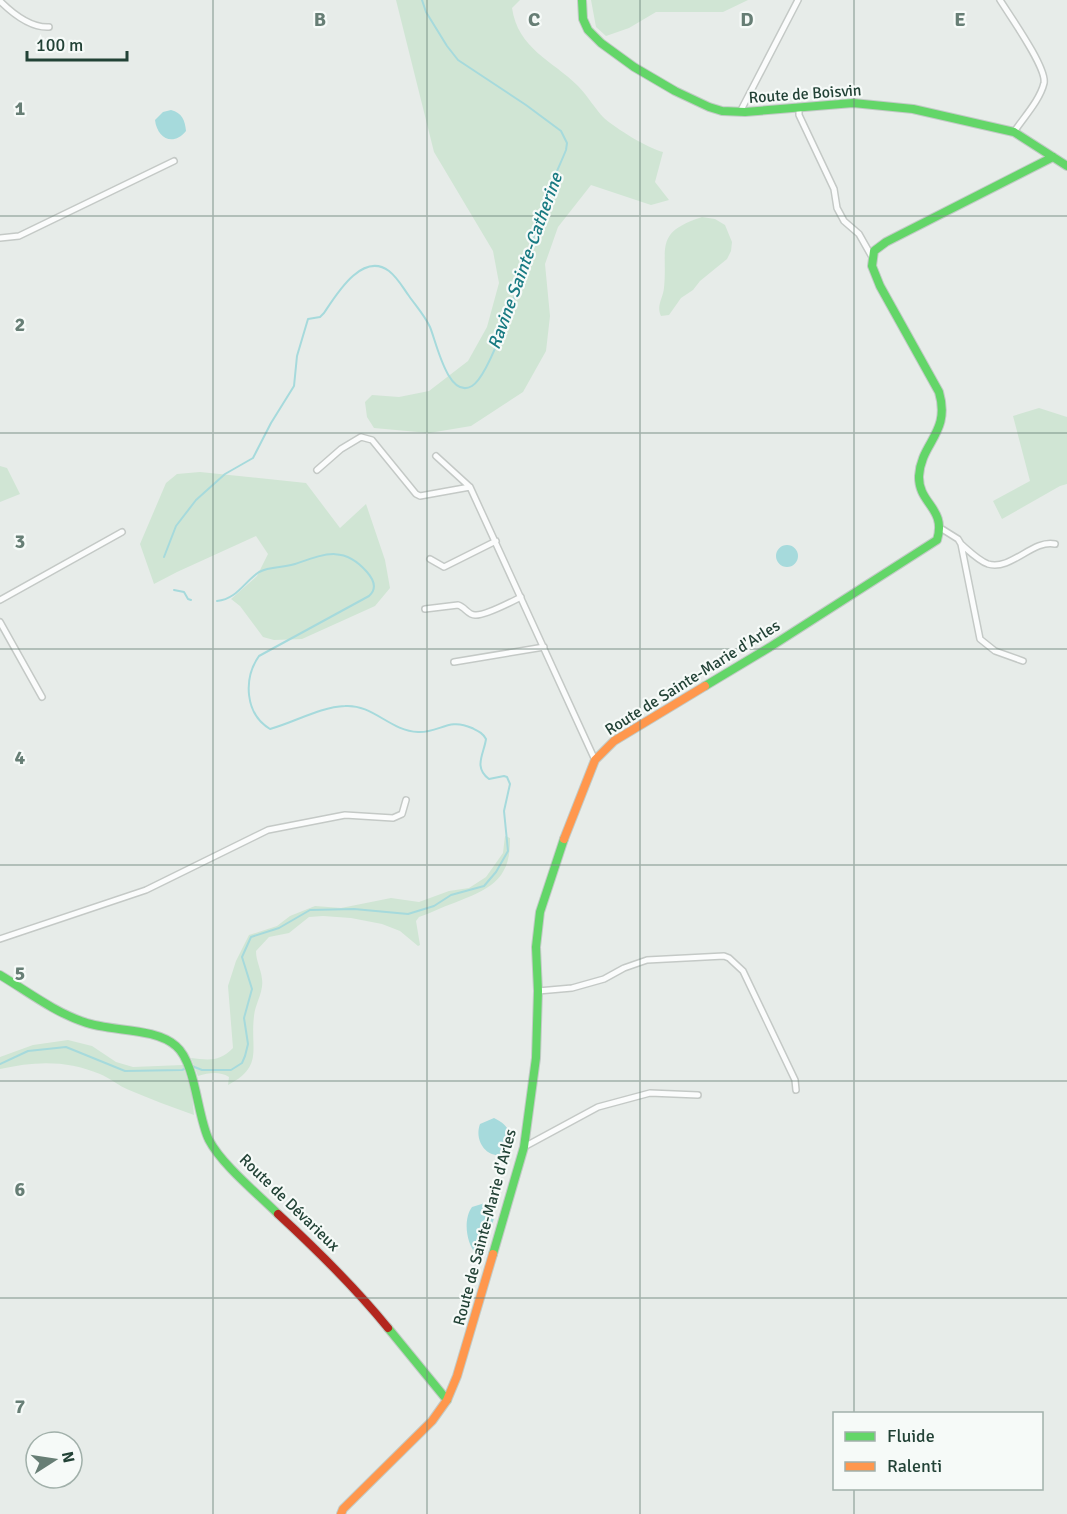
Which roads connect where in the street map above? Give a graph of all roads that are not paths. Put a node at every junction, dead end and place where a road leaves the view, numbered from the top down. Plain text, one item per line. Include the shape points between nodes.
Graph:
1 (582, 0) edge
2 (798, 0) edge
3 (1000, 0) edge
4 (0, 1) edge
5 (49, 27) dead end
6 (799, 109) junction
7 (740, 112) junction
8 (1014, 132) junction
9 (1053, 157) junction
10 (174, 161) dead end
11 (1067, 166) edge
12 (0, 238) edge
13 (872, 257) junction
14 (436, 456) dead end
15 (317, 470) dead end
16 (470, 486) junction
17 (942, 529) junction
18 (122, 532) dead end
19 (496, 541) junction
20 (961, 544) junction
21 (1055, 544) dead end
22 (430, 559) dead end
23 (521, 597) junction
24 (0, 600) edge
25 (425, 609) dead end
26 (0, 621) edge
27 (544, 647) junction
28 (1023, 661) dead end
29 (454, 662) dead end
30 (42, 697) dead end
31 (595, 760) junction
32 (406, 800) dead end
33 (0, 939) edge
34 (0, 975) edge
35 (538, 992) junction
36 (796, 1090) dead end
37 (698, 1095) dead end
38 (524, 1147) junction
39 (447, 1400) junction
40 (341, 1514) edge

1 - 7 main road, Route de Boisvin via 583,19 601,44 675,91 716,109
2 - 7 street
3 - 8 street via 1045,79 1040,94
4 - 5 street via 30,23
6 - 7 main road, Route de Boisvin
6 - 8 main road, Route de Boisvin via 853,103 913,108
6 - 13 street via 834,189 837,208 844,221 860,234
8 - 9 main road, Route de Boisvin
9 - 11 main road, Route de Boisvin
9 - 13 main road via 886,242
10 - 12 street via 19,236
13 - 17 main road via 880,286 939,392 943,407 939,428 920,471 924,496 938,515
14 - 16 street
15 - 16 street via 340,449 365,437 416,494
16 - 19 street
17 - 20 street
17 - 31 main road, Route de Sainte-Marie d'Arles via 937,540 614,741
18 - 24 street
19 - 22 street via 444,567
19 - 23 street
20 - 21 street via 992,564
20 - 28 street via 980,639 995,651
23 - 25 street via 478,615 458,605
23 - 27 street
26 - 30 street
27 - 29 street
27 - 31 street
31 - 35 main road, Route de Sainte-Marie d'Arles via 540,912 536,947
32 - 33 street via 402,814 393,818 345,815 268,830 146,890
34 - 39 main road, Route de Dévarieux via 85,1023 166,1038 179,1048 192,1076 210,1142 238,1176 360,1294
35 - 36 street via 604,979 647,960 724,956 743,971 795,1080
35 - 38 main road, Route de Sainte-Marie d'Arles via 536,1058
37 - 38 street via 650,1093 598,1107
38 - 39 main road, Route de Sainte-Marie d'Arles
39 - 40 main road, Route de Sainte-Marie d'Arles via 432,1421

